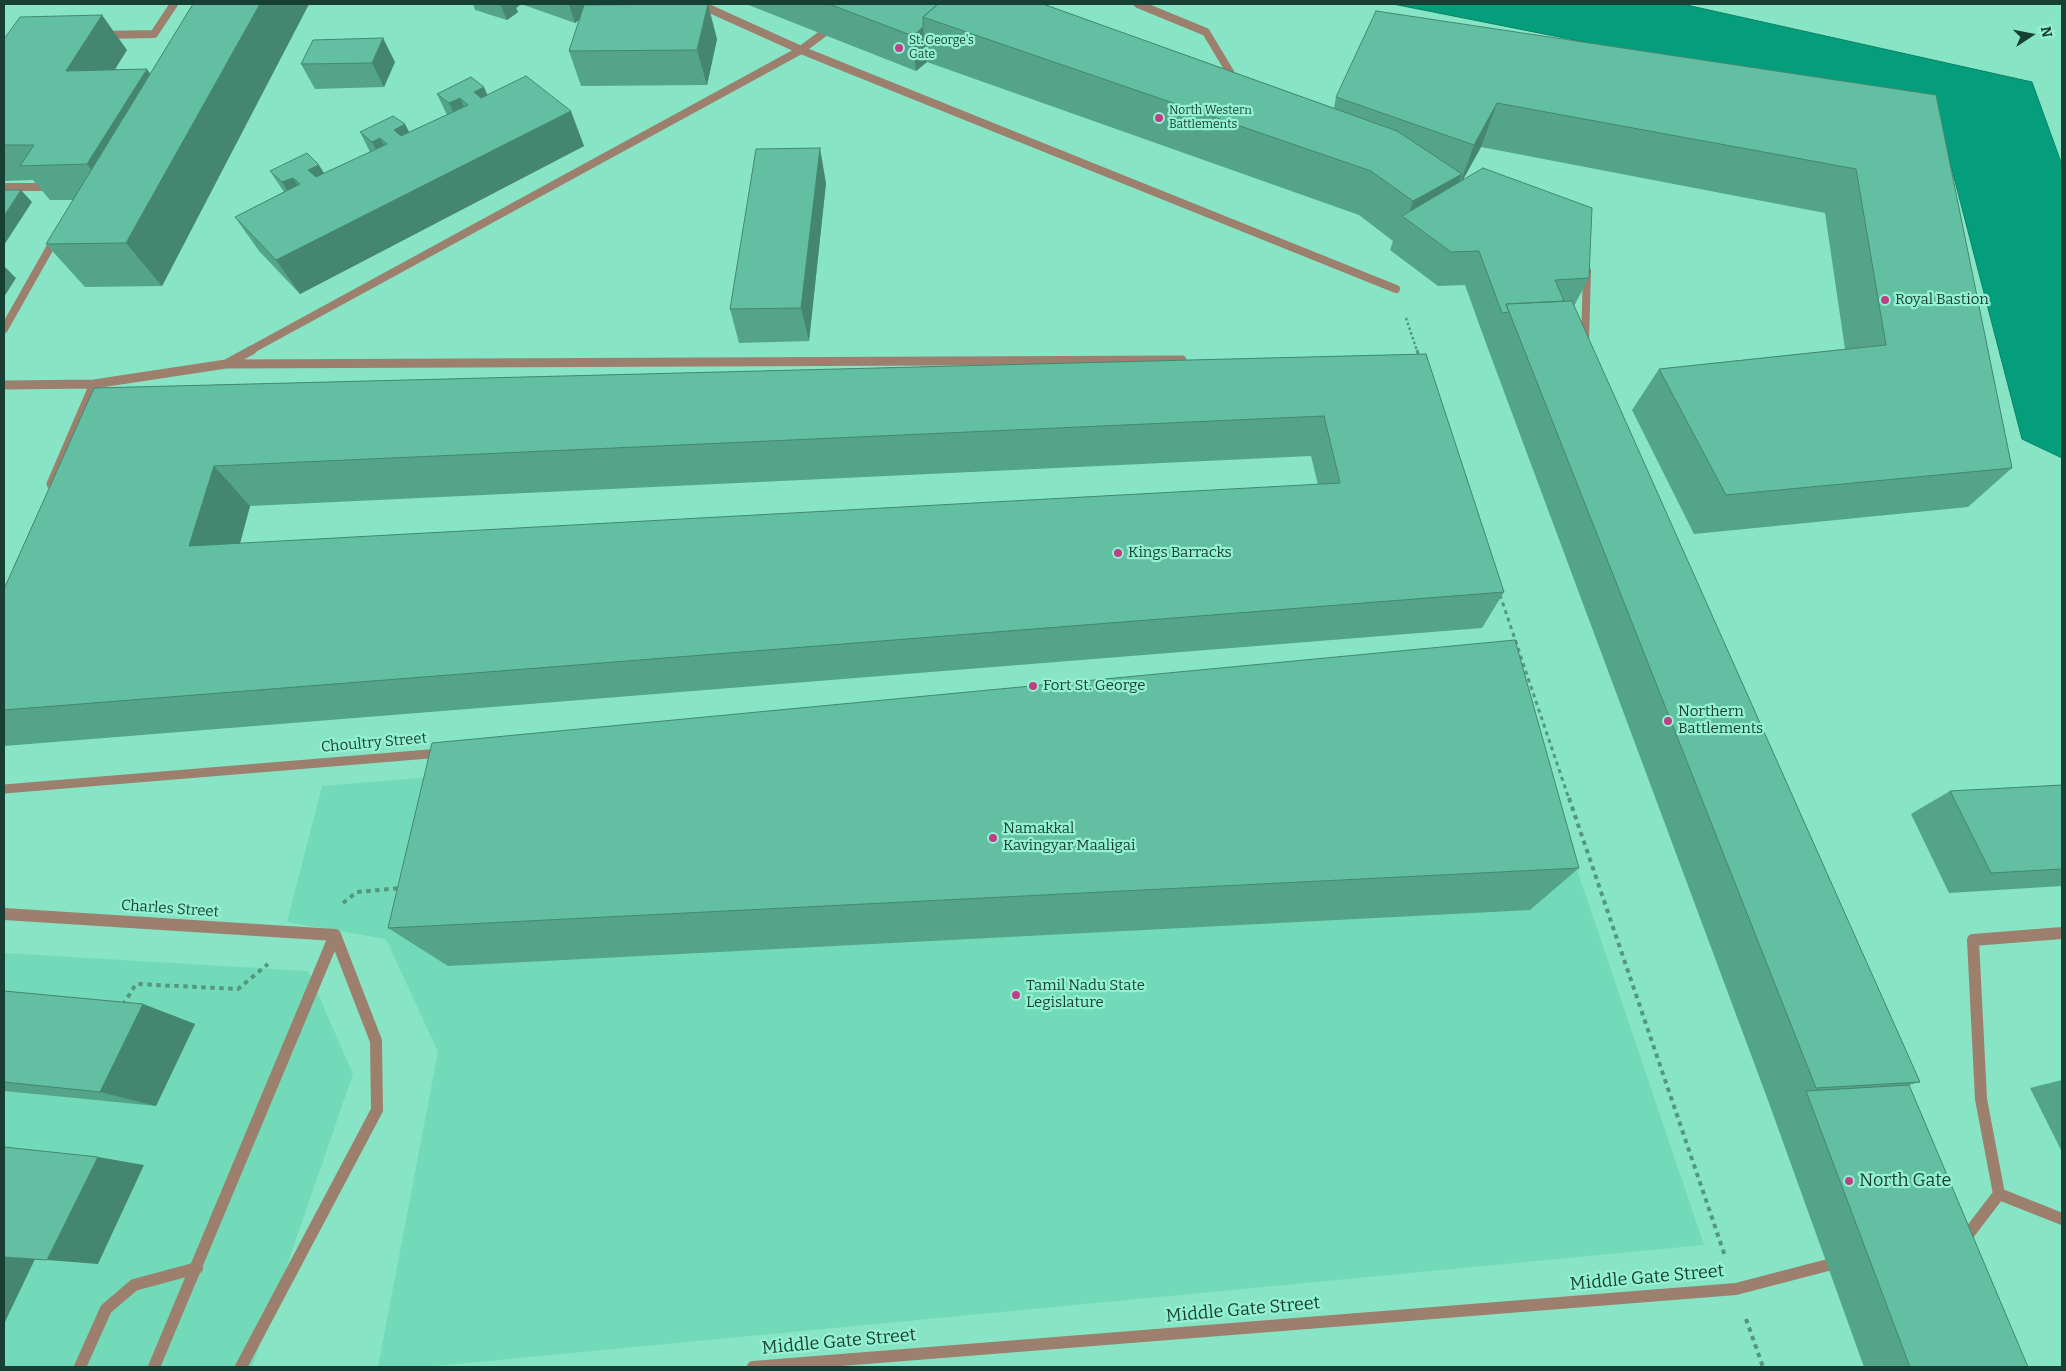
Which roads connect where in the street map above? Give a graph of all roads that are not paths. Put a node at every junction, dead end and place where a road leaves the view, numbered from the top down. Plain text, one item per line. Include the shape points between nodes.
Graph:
1 (174, 4) edge
2 (699, 4) edge
3 (1138, 4) edge
4 (838, 22) edge
5 (98, 35) edge
6 (801, 50) junction
7 (1242, 91) edge
8 (4, 187) edge
9 (41, 187) edge
10 (60, 230) edge
11 (1587, 258) edge
12 (1396, 289) road end
13 (4, 329) edge
14 (1584, 355) edge
15 (1182, 360) edge
16 (226, 364) junction
17 (94, 384) junction
18 (4, 385) edge
19 (47, 494) edge
20 (451, 752) edge
21 (4, 789) edge
22 (4, 914) edge
23 (2062, 932) edge
24 (335, 935) junction
25 (1999, 1194) junction
26 (2062, 1219) edge
27 (1957, 1249) edge
28 (1856, 1263) edge
29 (197, 1268) junction
30 (80, 1367) edge
31 (154, 1367) edge
32 (241, 1367) edge
33 (753, 1367) edge

1 - 5 lane via 154,34
2 - 6 lane
3 - 7 lane via 1206,32
4 - 6 lane
6 - 12 lane
6 - 16 lane
8 - 9 lane
10 - 13 lane
11 - 14 lane
15 - 16 lane
16 - 17 lane
17 - 18 lane
17 - 19 lane
20 - 21 lane, Choultry Street
22 - 24 lane, Charles Street
23 - 25 lane via 1973,940 1980,1099
24 - 29 lane
24 - 32 lane via 376,1041 377,1110
25 - 26 lane
25 - 27 lane
28 - 33 lane, Middle Gate Street via 1828,1265 1736,1289
29 - 30 lane via 134,1286 106,1309
29 - 31 lane

